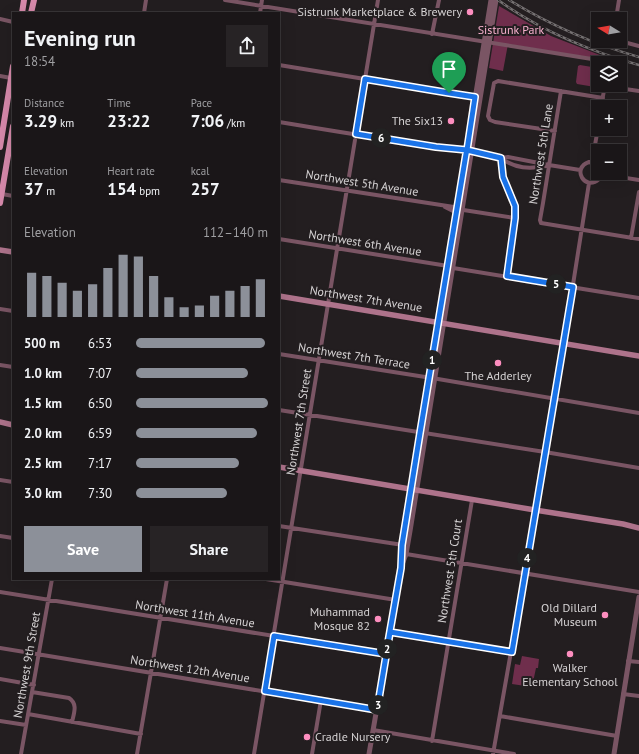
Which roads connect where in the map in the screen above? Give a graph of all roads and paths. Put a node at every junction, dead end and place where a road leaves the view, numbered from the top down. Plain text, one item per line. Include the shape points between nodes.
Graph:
1 (24, 0) edge
2 (34, 0) edge
3 (146, 0) edge
4 (225, 0) edge
5 (262, 0) edge
6 (378, 0) edge
7 (439, 0) edge
8 (491, 0) edge
9 (496, 0) edge
10 (619, 0) edge
11 (261, 6) junction
12 (22, 12) edge
13 (31, 12) edge
14 (144, 12) edge
15 (260, 12) edge
16 (617, 12) edge
17 (0, 19) edge
18 (12, 22) edge
19 (374, 24) junction
20 (432, 34) junction
21 (487, 43) junction
22 (627, 43) edge
23 (639, 46) edge
24 (591, 59) edge
25 (280, 65) edge
26 (12, 72) edge
27 (0, 76) edge
28 (11, 78) junction
29 (365, 79) junction
30 (627, 89) edge
31 (639, 91) edge
32 (561, 92) junction
33 (604, 92) edge
34 (475, 97) junction
35 (603, 98) joint
36 (280, 122) edge
37 (4, 124) junction
38 (555, 131) junction
39 (1, 134) edge
40 (356, 134) junction
41 (12, 136) edge
42 (355, 140) dead end
43 (0, 147) edge
44 (468, 152) junction
45 (501, 158) junction
46 (591, 162) edge
47 (549, 165) junction
48 (580, 170) junction
49 (627, 178) edge
50 (280, 180) edge
51 (598, 180) edge
52 (639, 180) edge
53 (589, 183) junction
54 (346, 191) junction
55 (639, 192) edge
56 (2, 194) junction
57 (12, 196) edge
58 (0, 203) edge
59 (460, 209) junction
60 (515, 218) junction
61 (581, 229) junction
62 (631, 238) junction
63 (280, 239) edge
64 (639, 239) edge
65 (337, 249) junction
66 (0, 250) edge
67 (12, 252) edge
68 (450, 267) junction
69 (507, 276) junction
70 (573, 287) junction
71 (280, 296) edge
72 (639, 298) edge
73 (328, 304) junction
74 (0, 309) edge
75 (12, 311) edge
76 (441, 323) junction
77 (564, 344) junction
78 (280, 354) edge
79 (639, 356) edge
80 (319, 361) junction
81 (0, 365) edge
82 (12, 367) edge
83 (432, 378) junction
84 (554, 398) junction
85 (280, 410) edge
86 (639, 413) edge
87 (310, 415) junction
88 (0, 422) edge
89 (12, 424) edge
90 (423, 433) junction
91 (545, 452) junction
92 (280, 467) edge
93 (639, 468) edge
94 (301, 470) junction
95 (0, 480) edge
96 (12, 482) edge
97 (415, 489) junction
98 (472, 500) junction
99 (535, 510) junction
100 (280, 526) edge
101 (292, 528) junction
102 (639, 528) edge
103 (0, 536) edge
104 (12, 538) edge
105 (402, 545) junction
106 (406, 554) junction
107 (462, 562) junction
108 (401, 568) junction
109 (524, 573) junction
110 (52, 580) edge
111 (167, 580) edge
112 (272, 580) edge
113 (283, 582) junction
114 (0, 592) edge
115 (639, 592) edge
116 (639, 597) edge
117 (48, 600) junction
118 (396, 600) junction
119 (161, 618) junction
120 (390, 632) junction
121 (274, 636) junction
122 (449, 642) junction
123 (0, 648) edge
124 (512, 652) junction
125 (40, 654) junction
126 (386, 654) junction
127 (628, 661) junction
128 (639, 662) edge
129 (151, 674) junction
130 (0, 679) edge
131 (34, 685) junction
132 (265, 691) junction
133 (32, 692) junction
134 (623, 694) junction
135 (639, 696) edge
136 (321, 700) junction
137 (377, 710) junction
138 (28, 714) junction
139 (500, 716) junction
140 (0, 721) edge
141 (72, 722) junction
142 (26, 725) junction
143 (373, 730) junction
144 (141, 734) junction
145 (617, 736) junction
146 (432, 741) junction
147 (493, 752) edge
148 (21, 754) edge
149 (137, 754) edge
150 (254, 754) edge
151 (312, 754) edge
152 (369, 754) edge
153 (514, 754) edge
154 (614, 754) edge

1 - 12 main road
2 - 13 main road
3 - 14 street
4 - 11 street
5 - 11 street
6 - 19 street
7 - 20 street
8 - 21 street
9 - 21 street
10 - 16 street
11 - 15 street
11 - 19 street
17 - 18 street
19 - 20 street
19 - 29 street
20 - 21 street
21 - 24 street
21 - 34 street
21 - 44 street
22 - 23 street
25 - 29 street
26 - 28 main road
27 - 28 street
28 - 37 main road
29 - 34 street
29 - 40 street
30 - 31 street
32 - 35 street
32 - 38 street, Northwest 5th Lane
32 - 38 street via 498,81 492,88 488,116 490,120
33 - 35 street
34 - 44 street
36 - 40 street
37 - 39 main road
37 - 41 main road via 7,134
38 - 47 street, Northwest 5th Lane
39 - 43 main road
40 - 44 street
41 - 56 main road
42 - 54 street, Northwest 7th Street
44 - 45 street
44 - 59 street
45 - 47 street
45 - 47 street via 519,168 533,169
45 - 60 street via 503,177 515,206
46 - 48 street via 586,163
47 - 48 street
47 - 61 street, Northwest 5th Lane via 541,223
48 - 53 street via 581,177
49 - 52 street
50 - 54 street, Northwest 5th Avenue
51 - 53 street
53 - 61 street
54 - 59 street, Northwest 5th Avenue
54 - 65 street, Northwest 7th Street
55 - 62 street
56 - 57 street
56 - 58 main road
59 - 60 street, Northwest 5th Avenue
59 - 68 street
60 - 69 street
61 - 62 street
61 - 70 street
62 - 64 street
63 - 65 street, Northwest 6th Avenue
65 - 68 street, Northwest 6th Avenue
65 - 73 street, Northwest 7th Street
66 - 67 main road
68 - 69 street, Northwest 6th Avenue
68 - 76 street
69 - 70 street, Northwest 6th Avenue
70 - 72 street, Northwest 6th Avenue
70 - 77 street
71 - 73 main road, Northwest 7th Avenue
73 - 76 main road, Northwest 7th Avenue
73 - 80 street, Northwest 7th Street
74 - 75 street
76 - 77 main road, Northwest 7th Avenue
76 - 83 street
77 - 79 main road, Northwest 7th Avenue
77 - 84 street
78 - 80 street, Northwest 7th Terrace
80 - 83 street, Northwest 7th Terrace
80 - 87 street, Northwest 7th Street
81 - 82 street
83 - 84 street, Northwest 7th Terrace
83 - 90 street
84 - 86 street, Northwest 7th Terrace
84 - 91 street
85 - 87 street
87 - 90 street
87 - 94 street, Northwest 7th Street
88 - 89 main road
90 - 91 street
90 - 97 street
91 - 93 street
91 - 99 street
92 - 94 main road
94 - 97 main road
94 - 101 street, Northwest 7th Street
95 - 96 street
97 - 98 main road
97 - 105 street
97 - 106 street
98 - 99 main road
98 - 107 street, Northwest 5th Court
99 - 102 main road
99 - 109 street
100 - 101 street
101 - 105 street
101 - 113 street, Northwest 7th Street
103 - 104 street
105 - 108 street
106 - 107 street
106 - 108 street
107 - 109 street
107 - 122 street, Northwest 5th Court
108 - 118 street
109 - 115 street
109 - 124 street
110 - 117 street, Northwest 9th Street
111 - 119 street
112 - 113 street
113 - 118 street
113 - 121 street, Northwest 7th Street
114 - 117 street, Northwest 11th Avenue
116 - 127 street
117 - 119 street, Northwest 11th Avenue
117 - 125 street, Northwest 9th Street
118 - 120 street
119 - 121 street, Northwest 11th Avenue
119 - 129 street
120 - 122 street
120 - 126 street
121 - 126 street, Northwest 11th Avenue
121 - 132 street, Northwest 7th Street
122 - 124 street
122 - 146 street, Northwest 5th Court
123 - 125 street, Northwest 12th Avenue
124 - 139 street
125 - 129 street, Northwest 12th Avenue
125 - 131 street, Northwest 9th Street
126 - 137 street
127 - 128 street
127 - 134 street
129 - 132 street, Northwest 12th Avenue
129 - 144 street
130 - 131 street
131 - 133 street, Northwest 9th Street
132 - 136 street, Northwest 12th Avenue
132 - 150 street, Northwest 7th Street
133 - 138 street, Northwest 9th Street
133 - 141 street via 69,698 75,707
134 - 135 street
134 - 145 street
136 - 137 street, Northwest 12th Avenue
136 - 151 street
137 - 143 street
138 - 141 street
138 - 142 street, Northwest 9th Street
139 - 145 street
139 - 147 street
140 - 142 street
141 - 144 street
142 - 148 street, Northwest 9th Street
143 - 146 street
143 - 152 street
144 - 149 street
145 - 154 street
146 - 147 street
147 - 153 street

